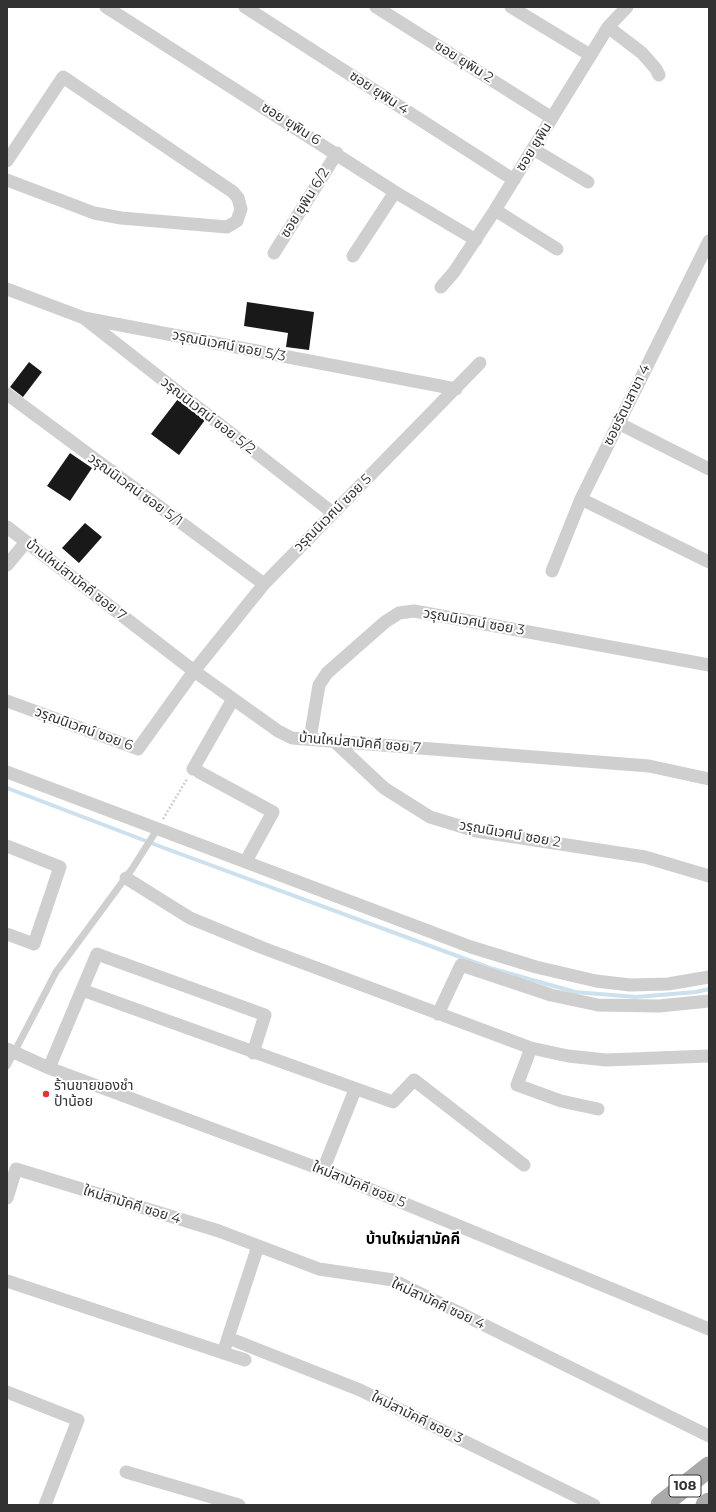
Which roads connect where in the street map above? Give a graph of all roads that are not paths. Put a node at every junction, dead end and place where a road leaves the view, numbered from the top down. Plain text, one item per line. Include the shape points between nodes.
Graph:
1 (106, 7) edge
2 (245, 7) edge
3 (376, 7) edge
4 (511, 7) edge
5 (627, 7) edge
6 (608, 27) junction
7 (590, 55) junction
8 (659, 75) dead end
9 (552, 118) junction
10 (533, 149) junction
11 (337, 153) junction
12 (7, 161) edge
13 (7, 180) edge
14 (514, 180) junction
15 (588, 182) dead end
16 (395, 192) junction
17 (495, 210) junction
18 (476, 240) junction
19 (709, 241) edge
20 (557, 249) dead end
21 (274, 253) dead end
22 (353, 256) dead end
23 (441, 287) dead end
24 (7, 289) edge
25 (84, 318) junction
26 (480, 363) dead end
27 (456, 389) junction
28 (7, 394) edge
29 (618, 423) junction
30 (709, 469) edge
31 (581, 499) junction
32 (333, 513) junction
33 (7, 527) edge
34 (26, 542) junction
35 (709, 562) edge
36 (7, 565) edge
37 (552, 571) dead end
38 (264, 584) junction
39 (709, 665) edge
40 (194, 671) junction
41 (233, 699) junction
42 (7, 701) edge
43 (310, 739) junction
44 (335, 742) junction
45 (7, 772) edge
46 (709, 779) edge
47 (156, 831) junction
48 (7, 846) edge
49 (246, 861) junction
50 (709, 876) edge
51 (126, 878) junction
52 (7, 934) edge
53 (709, 977) edge
54 (82, 990) junction
55 (709, 1001) edge
56 (438, 1014) junction
57 (531, 1048) junction
58 (11, 1051) edge
59 (253, 1053) junction
60 (709, 1056) edge
61 (7, 1066) edge
62 (49, 1068) junction
63 (354, 1090) junction
64 (598, 1109) dead end
65 (524, 1165) dead end
66 (323, 1170) junction
67 (7, 1198) edge
68 (258, 1246) junction
69 (7, 1281) edge
70 (709, 1329) edge
71 (236, 1341) dead end
72 (223, 1353) junction
73 (245, 1360) dead end
74 (7, 1392) edge
75 (709, 1436) edge
76 (709, 1467) edge
77 (126, 1472) dead end
78 (709, 1503) edge
79 (45, 1505) edge
80 (238, 1505) edge
81 (594, 1505) edge
82 (661, 1505) edge
83 (706, 1505) edge

1 - 11 street, ซอย ยุพิน 6
2 - 14 street, ซอย ยุพิน 4
3 - 9 street, ซอย ยุพิน 2
4 - 7 street
5 - 6 street, ซอย ยุพิน
6 - 7 street, ซอย ยุพิน
6 - 8 street via 642,53
7 - 9 street, ซอย ยุพิน
9 - 10 street, ซอย ยุพิน
10 - 14 street, ซอย ยุพิน
10 - 15 street
11 - 16 street, ซอย ยุพิน 6
11 - 21 street, ซอย ยุพิน 6/2
12 - 13 street via 63,76 233,192 241,204 237,221 228,227 121,218 94,213
14 - 17 street, ซอย ยุพิน
16 - 18 street, ซอย ยุพิน 6
16 - 22 street
17 - 18 street, ซอย ยุพิน
17 - 20 street
18 - 23 street, ซอย ยุพิน
19 - 29 street, ซอยรัตนสาขา 4
24 - 25 street, วรุณนิเวศน์ ซอย 5/3
25 - 27 street, วรุณนิเวศน์ ซอย 5/3
25 - 32 street, วรุณนิเวศน์ ซอย 5/2
26 - 27 street, วรุณนิเวศน์ ซอย 5
27 - 32 street, วรุณนิเวศน์ ซอย 5
28 - 38 street, วรุณนิเวศน์ ซอย 5/1
29 - 30 street
29 - 31 street, ซอยรัตนสาขา 4
31 - 35 street
31 - 37 street, ซอยรัตนสาขา 4
32 - 38 street, วรุณนิเวศน์ ซอย 5
33 - 34 street, บ้านใหม่สามัคคี ซอย 7
34 - 36 street
34 - 40 street, บ้านใหม่สามัคคี ซอย 7
38 - 40 street, วรุณนิเวศน์ ซอย 5
39 - 43 street, วรุณนิเวศน์ ซอย 3 via 414,611 399,613 385,622 327,673 319,685
40 - 41 street, บ้านใหม่สามัคคี ซอย 7
40 - 42 street, วรุณนิเวศน์ ซอย 6 via 138,749
41 - 43 street, บ้านใหม่สามัคคี ซอย 7 via 278,731 292,738
41 - 49 street via 196,770 273,812
43 - 44 street, บ้านใหม่สามัคคี ซอย 7
44 - 46 street, บ้านใหม่สามัคคี ซอย 7 via 649,766
44 - 50 street, วรุณนิเวศน์ ซอย 2 via 384,788 430,817 476,831 645,857
45 - 47 street
47 - 49 street
47 - 51 lane
48 - 52 street via 60,867 34,944
49 - 53 street via 471,946 556,972 596,981 641,985 668,984
51 - 56 street via 190,918
51 - 58 lane via 56,972
54 - 59 street
54 - 59 street via 97,954 266,1015
54 - 62 street
55 - 56 street via 659,1006 598,1005 551,995 461,965
56 - 57 street
57 - 60 street via 568,1056 606,1060
57 - 64 street via 517,1085 561,1101
58 - 61 lane
58 - 62 street, ใหม่สามัคคี ซอย 5
59 - 63 street
62 - 66 street, ใหม่สามัคคี ซอย 5
63 - 65 street via 393,1102 414,1080
63 - 66 street
66 - 70 street, ใหม่สามัคคี ซอย 5
67 - 68 street, ใหม่สามัคคี ซอย 4 via 16,1169 219,1231
68 - 72 street
68 - 75 street, ใหม่สามัคคี ซอย 4 via 319,1269 393,1280
69 - 72 street
71 - 81 street, ใหม่สามัคคี ซอย 3 via 360,1390
72 - 73 street
74 - 79 street via 78,1420
76 - 82 main road, 108
77 - 80 street
78 - 83 main road, 108

